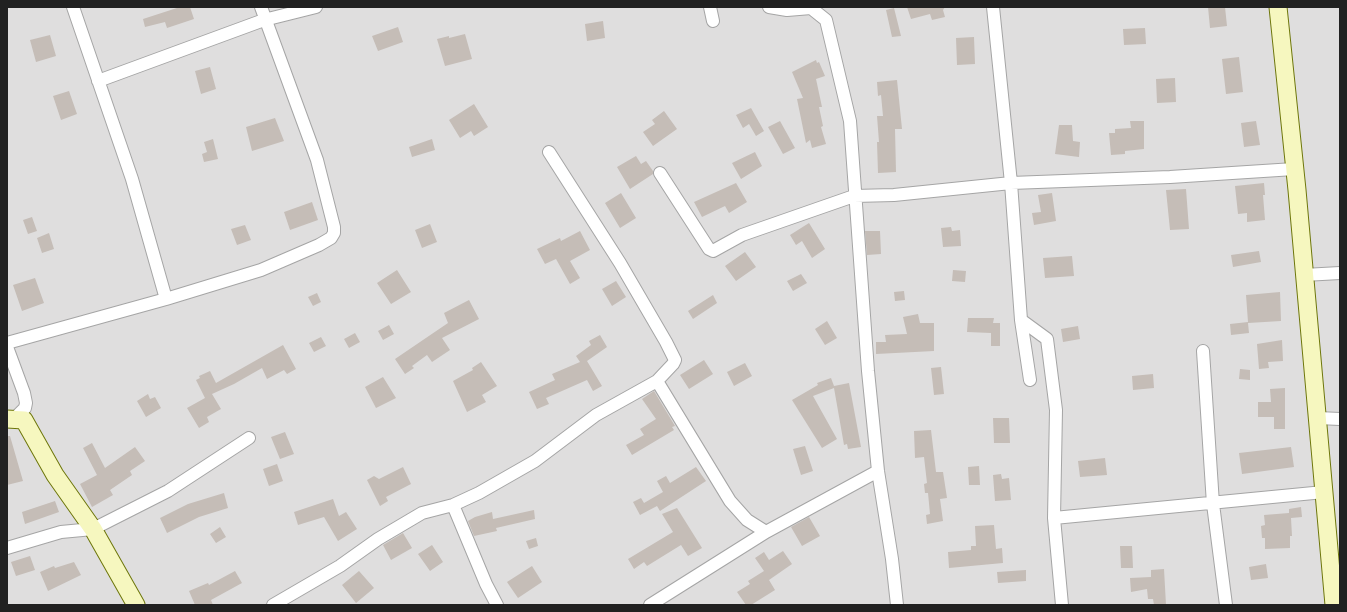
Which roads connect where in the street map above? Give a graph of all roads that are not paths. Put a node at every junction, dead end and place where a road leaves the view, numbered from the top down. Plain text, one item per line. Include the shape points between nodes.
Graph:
1 (73, 7) edge
2 (261, 7) edge
3 (316, 7) edge
4 (710, 7) edge
5 (769, 7) edge
6 (993, 7) edge
7 (1278, 7) edge
8 (264, 20) junction
9 (713, 21) dead end
10 (98, 81) junction
11 (549, 152) dead end
12 (1294, 169) junction
13 (660, 173) dead end
14 (1011, 183) junction
15 (854, 196) junction
16 (1340, 273) edge
17 (1304, 275) junction
18 (166, 299) junction
19 (1022, 320) junction
20 (7, 343) edge
21 (7, 347) edge
22 (1203, 351) dead end
23 (1030, 380) dead end
24 (657, 381) junction
25 (1318, 418) junction
26 (11, 419) edge
27 (1340, 419) edge
28 (249, 438) dead end
29 (878, 471) junction
30 (1324, 492) junction
31 (1213, 504) junction
32 (453, 505) junction
33 (1054, 518) junction
34 (93, 529) junction
35 (766, 532) junction
36 (7, 548) edge
37 (136, 605) edge
38 (274, 605) edge
39 (497, 605) edge
40 (650, 605) edge
41 (896, 605) edge
42 (1062, 605) edge
43 (1226, 605) edge
44 (1334, 605) edge

1 - 10 street
2 - 8 street
3 - 8 street
4 - 9 street
5 - 15 street via 787,10 811,8 826,20 850,121
6 - 14 street
7 - 12 main road
8 - 10 street
8 - 18 street via 317,160 334,233 319,245 261,270
10 - 18 street via 132,179
11 - 24 street via 620,263 676,360
12 - 14 street
12 - 17 main road
13 - 15 street via 709,249 713,251 742,235
14 - 15 street via 894,195
14 - 19 street
15 - 29 street
16 - 17 street
17 - 25 main road
18 - 20 street
19 - 23 street
19 - 33 street via 1047,339 1056,410
21 - 26 street via 26,403 25,408
22 - 31 street
24 - 32 street via 596,414 535,461
24 - 35 street via 730,500 747,520
25 - 27 street
25 - 30 main road
26 - 34 main road via 24,420 55,475
28 - 34 street via 168,491
29 - 35 street
29 - 41 street via 892,559
30 - 31 street
30 - 44 main road
31 - 33 street
31 - 43 street
32 - 38 street via 422,513
32 - 39 street
33 - 42 street
34 - 36 street via 61,532
34 - 37 main road
35 - 40 street

